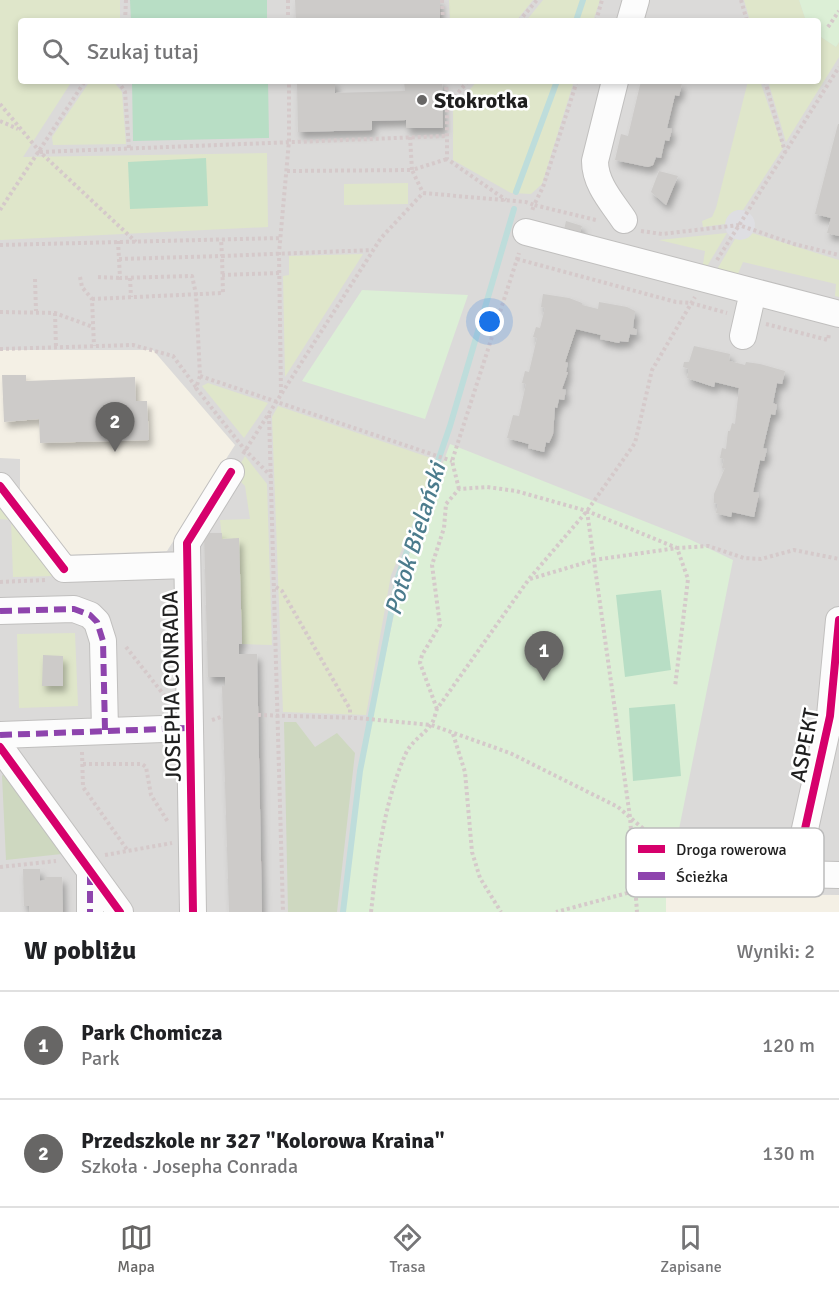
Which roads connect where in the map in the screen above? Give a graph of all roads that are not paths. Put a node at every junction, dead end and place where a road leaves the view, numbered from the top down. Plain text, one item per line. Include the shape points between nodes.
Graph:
1 (636, 0) edge
2 (631, 18) edge
3 (614, 84) edge
4 (619, 223) road end
5 (526, 232) road end
6 (753, 292) junction
7 (835, 320) edge
8 (745, 327) road end
9 (231, 472) road end
10 (0, 486) edge
11 (187, 565) junction
12 (0, 611) edge
13 (839, 620) edge
14 (190, 728) junction
15 (94, 731) junction
16 (0, 735) edge
17 (0, 747) edge
18 (805, 828) edge
19 (90, 870) junction
20 (824, 875) edge
21 (839, 875) edge
22 (90, 912) edge
23 (120, 912) edge
24 (193, 912) edge

1 - 2 street
3 - 4 street via 595,171
5 - 6 street
6 - 7 street
6 - 8 street
9 - 11 street, JOSEPHA CONRADA via 187,543
10 - 11 street via 62,574
11 - 14 street, JOSEPHA CONRADA
12 - 15 street via 74,609 97,622 103,641
13 - 18 street, ASPEKT via 830,716
14 - 15 street
14 - 24 street, JOSEPHA CONRADA
15 - 16 street
17 - 19 street
19 - 22 street
19 - 23 street
20 - 21 street, ASPEKT

